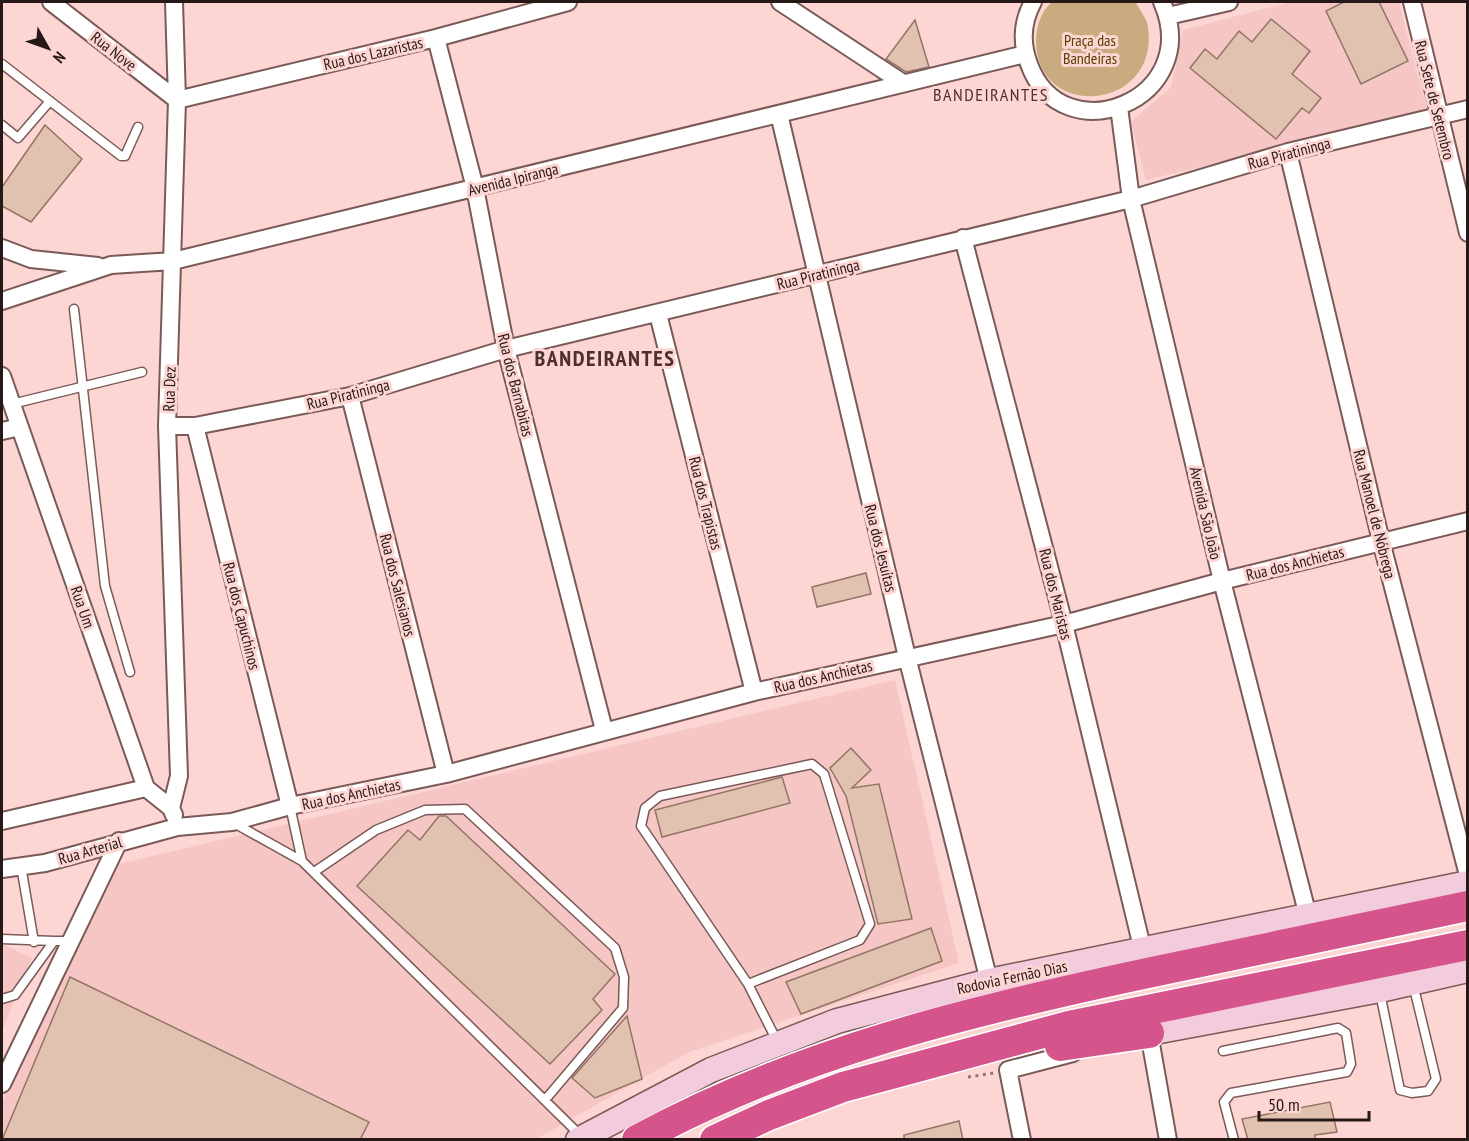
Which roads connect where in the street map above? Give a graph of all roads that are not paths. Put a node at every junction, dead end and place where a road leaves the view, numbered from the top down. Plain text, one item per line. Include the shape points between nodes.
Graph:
1 (51, 2) edge
2 (174, 2) edge
3 (568, 2) edge
4 (780, 2) edge
5 (1033, 2) edge
6 (1229, 2) edge
7 (1412, 2) edge
8 (1165, 9) edge
9 (436, 38) junction
10 (1025, 54) junction
11 (2, 64) edge
12 (903, 84) junction
13 (177, 100) junction
14 (50, 101) junction
15 (1119, 107) junction
16 (1467, 109) edge
17 (779, 114) junction
18 (1439, 115) junction
19 (2, 125) edge
20 (138, 127) dead end
21 (1288, 152) junction
22 (475, 188) junction
23 (1131, 199) junction
24 (1467, 233) edge
25 (963, 237) junction
26 (2, 248) edge
27 (174, 261) junction
28 (111, 265) junction
29 (815, 275) junction
30 (2, 301) edge
31 (74, 309) dead end
32 (658, 314) junction
33 (506, 349) junction
34 (142, 372) dead end
35 (2, 376) edge
36 (84, 387) junction
37 (350, 396) junction
38 (12, 404) junction
39 (167, 426) junction
40 (195, 426) junction
41 (20, 428) junction
42 (2, 431) edge
43 (1467, 521) edge
44 (1381, 541) junction
45 (1222, 581) junction
46 (1064, 624) junction
47 (907, 657) junction
48 (130, 672) dead end
49 (754, 692) junction
50 (604, 730) junction
51 (446, 774) junction
52 (146, 788) junction
53 (290, 807) junction
54 (171, 808) junction
55 (2, 821) edge
56 (232, 822) junction
57 (177, 827) junction
58 (118, 841) junction
59 (302, 861) junction
60 (21, 867) junction
61 (2, 869) edge
62 (314, 872) junction
63 (1467, 875) edge
64 (1467, 883) edge
65 (1467, 906) edge
66 (1308, 916) junction
67 (2, 939) edge
68 (62, 941) junction
69 (34, 942) junction
70 (1467, 945) edge
71 (1143, 951) junction
72 (1467, 970) edge
73 (989, 981) junction
74 (1412, 982) junction
75 (748, 984) junction
76 (1380, 990) junction
77 (2, 999) edge
78 (1149, 1033) junction
79 (777, 1042) junction
80 (1223, 1051) dead end
81 (1000, 1059) junction
82 (2, 1084) edge
83 (545, 1100) junction
84 (580, 1138) edge
85 (637, 1140) edge
86 (715, 1140) edge
87 (1022, 1140) edge
88 (1168, 1140) edge
89 (1233, 1140) edge

1 - 13 street, Rua Nove
2 - 13 street, Rua Dez
3 - 9 street, Rua dos Lazaristas
4 - 12 street
5 - 10 street via 1024,25
6 - 8 street
7 - 18 street, Rua Sete de Setembro
8 - 15 street via 1170,44 1162,72 1144,93
9 - 13 street, Rua dos Lazaristas
9 - 22 street, Rua dos Barnabitas
10 - 12 street, Avenida Ipiranga
10 - 15 street via 1040,85 1068,105 1102,111
11 - 14 lane
12 - 17 street, Avenida Ipiranga
13 - 27 street, Rua Dez
14 - 19 lane via 18,138
14 - 20 lane via 121,156 129,151
15 - 23 street, Avenida São João
16 - 18 street, Rua Piratininga
17 - 22 street, Avenida Ipiranga
17 - 29 street, Rua dos Jesuítas
18 - 21 street, Rua Piratininga
18 - 24 street, Rua Sete de Setembro
21 - 23 street, Rua Piratininga
21 - 44 street, Rua Manoel de Nóbrega
22 - 27 street, Avenida Ipiranga
22 - 33 street, Rua dos Barnabitas
23 - 25 street, Rua Piratininga
23 - 45 street, Avenida São João
25 - 29 street, Rua Piratininga
25 - 46 street, Rua dos Maristas
26 - 28 street via 31,259
27 - 28 street, Avenida Ipiranga
27 - 39 street, Rua Dez
28 - 30 street, Avenida Ipiranga
29 - 32 street, Rua Piratininga
29 - 47 street, Rua dos Jesuítas
31 - 36 lane
32 - 33 street, Rua Piratininga
32 - 49 street, Rua dos Trapistas
33 - 37 street, Rua Piratininga
33 - 50 street, Rua dos Barnabitas
34 - 36 lane
35 - 38 street, Rua Um
36 - 38 lane
36 - 48 lane via 105,586
37 - 40 street, Rua Piratininga
37 - 51 street, Rua dos Salesianos
38 - 41 street, Rua Um
39 - 40 street, Rua Piratininga
39 - 54 street, Rua Dez via 179,776
40 - 53 street, Rua dos Capuchinos
41 - 42 street
41 - 52 street, Rua Um
43 - 44 street, Rua dos Anchietas
44 - 45 street, Rua dos Anchietas
44 - 63 street, Rua Manoel de Nóbrega
45 - 46 street, Rua dos Anchietas
45 - 66 street, Avenida São João
46 - 47 street, Rua dos Anchietas
46 - 71 street, Rua dos Maristas
47 - 49 street, Rua dos Anchietas
47 - 73 street, Rua dos Jesuítas
49 - 50 street, Rua dos Anchietas
50 - 51 street, Rua dos Anchietas
51 - 53 street, Rua dos Anchietas
52 - 54 street
52 - 55 street
53 - 56 street, Rua dos Anchietas
53 - 59 lane
54 - 57 street
56 - 57 street, Rua dos Anchietas
56 - 59 lane
57 - 58 street, Rua Arterial
58 - 60 street, Rua Arterial
58 - 68 street
59 - 62 lane
60 - 61 street, Rua Arterial
60 - 69 lane
62 - 83 lane
62 - 83 lane via 376,830 425,810 465,809 615,948 624,977 624,1008
64 - 66 street, Rodovia Fernão Dias
65 - 85 highway, Rodovia Fernão Dias via 1063,991 895,1033 756,1082
66 - 71 street, Rodovia Fernão Dias
67 - 69 lane
68 - 69 lane
68 - 77 lane via 15,995
68 - 82 street
70 - 81 highway via 1069,1026
71 - 73 street, Rodovia Fernão Dias
72 - 74 street
73 - 79 street, Rodovia Fernão Dias via 837,1021
74 - 76 street
74 - 76 lane via 1436,1078 1428,1091 1400,1090
75 - 75 lane via 641,826 645,808 660,796 813,764 824,774 870,924 860,940
75 - 79 lane
76 - 78 street
78 - 81 highway
78 - 88 street
79 - 84 street, Rodovia Fernão Dias via 711,1070
80 - 89 lane via 1338,1028 1346,1033 1352,1064 1347,1072 1231,1093 1224,1102
81 - 86 highway via 843,1087
81 - 87 street
83 - 84 lane

